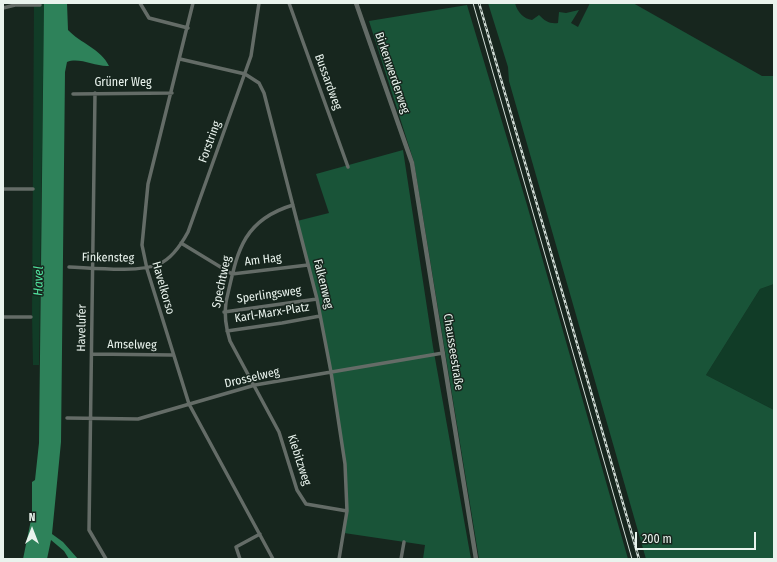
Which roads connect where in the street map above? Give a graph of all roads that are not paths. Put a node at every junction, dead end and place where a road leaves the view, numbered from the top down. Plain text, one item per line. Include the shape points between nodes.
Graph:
1 (140, 3) edge
2 (193, 3) edge
3 (258, 3) edge
4 (290, 3) edge
5 (356, 3) edge
6 (15, 4) edge
7 (40, 5) dead end
8 (3, 8) edge
9 (188, 28) junction
10 (180, 59) junction
11 (245, 74) junction
12 (94, 93) junction
13 (172, 93) junction
14 (73, 94) dead end
15 (408, 149) joint
16 (348, 167) dead end
17 (3, 189) edge
18 (33, 189) dead end
19 (293, 204) junction
20 (181, 243) junction
21 (308, 265) junction
22 (69, 267) dead end
23 (93, 268) junction
24 (147, 269) junction
25 (232, 274) junction
26 (317, 299) junction
27 (224, 312) junction
28 (320, 316) junction
29 (3, 317) edge
30 (31, 317) dead end
31 (227, 331) junction
32 (443, 353) junction
33 (92, 354) junction
34 (172, 356) junction
35 (331, 372) junction
36 (255, 385) junction
37 (189, 404) junction
38 (67, 418) dead end
39 (91, 418) junction
40 (347, 510) junction
41 (260, 534) junction
42 (404, 542) dead end
43 (106, 559) edge
44 (240, 559) edge
45 (273, 559) edge
46 (339, 559) edge
47 (401, 559) edge
48 (476, 559) edge

1 - 9 street via 149,18
2 - 9 street, Havelkorso
3 - 11 street, Forstring via 251,56
4 - 16 street, Bussardweg
5 - 15 street, Birkenwerderweg
6 - 7 street
6 - 8 street
9 - 10 street, Havelkorso
10 - 11 street
10 - 13 street, Havelkorso
11 - 19 street, Falkenweg via 259,83 264,93
11 - 20 street, Forstring via 188,232
12 - 13 street, Grüner Weg
12 - 14 street, Grüner Weg
12 - 23 street, Havelufer
13 - 24 street, Havelkorso via 148,184 142,245
15 - 32 street, Chausseestraße
17 - 18 street
19 - 21 street, Falkenweg
19 - 25 street, Spechtweg via 277,209 251,229 241,244
20 - 24 street, Forstring via 161,264
20 - 25 street, Am Hag
21 - 25 street, Am Hag
21 - 26 street, Falkenweg
22 - 23 street, Finkensteg
23 - 24 street, Finkensteg
23 - 33 street, Havelufer
24 - 34 street, Havelkorso
25 - 27 street, Spechtweg
26 - 27 street, Sperlingsweg
26 - 28 street, Falkenweg
27 - 31 street, Spechtweg
28 - 31 street, Karl-Marx-Platz
28 - 35 street, Falkenweg
29 - 30 street
31 - 36 street, Spechtweg
32 - 35 street, Drosselweg
32 - 48 street, Chausseestraße
33 - 34 street, Amselweg
33 - 39 street, Havelufer
34 - 37 street, Havelkorso
35 - 36 street, Drosselweg
35 - 40 street, Falkenweg via 345,464
36 - 37 street, Drosselweg
36 - 40 street, Kiebitzweg via 280,432 297,490 306,504
37 - 39 street, Drosselweg via 138,419
37 - 41 street, Havelkorso
38 - 39 street, Drosselweg
39 - 43 street, Havelufer via 89,530
40 - 46 street, Falkenweg
41 - 44 street via 236,548
41 - 45 street, Havelkorso
42 - 47 street

